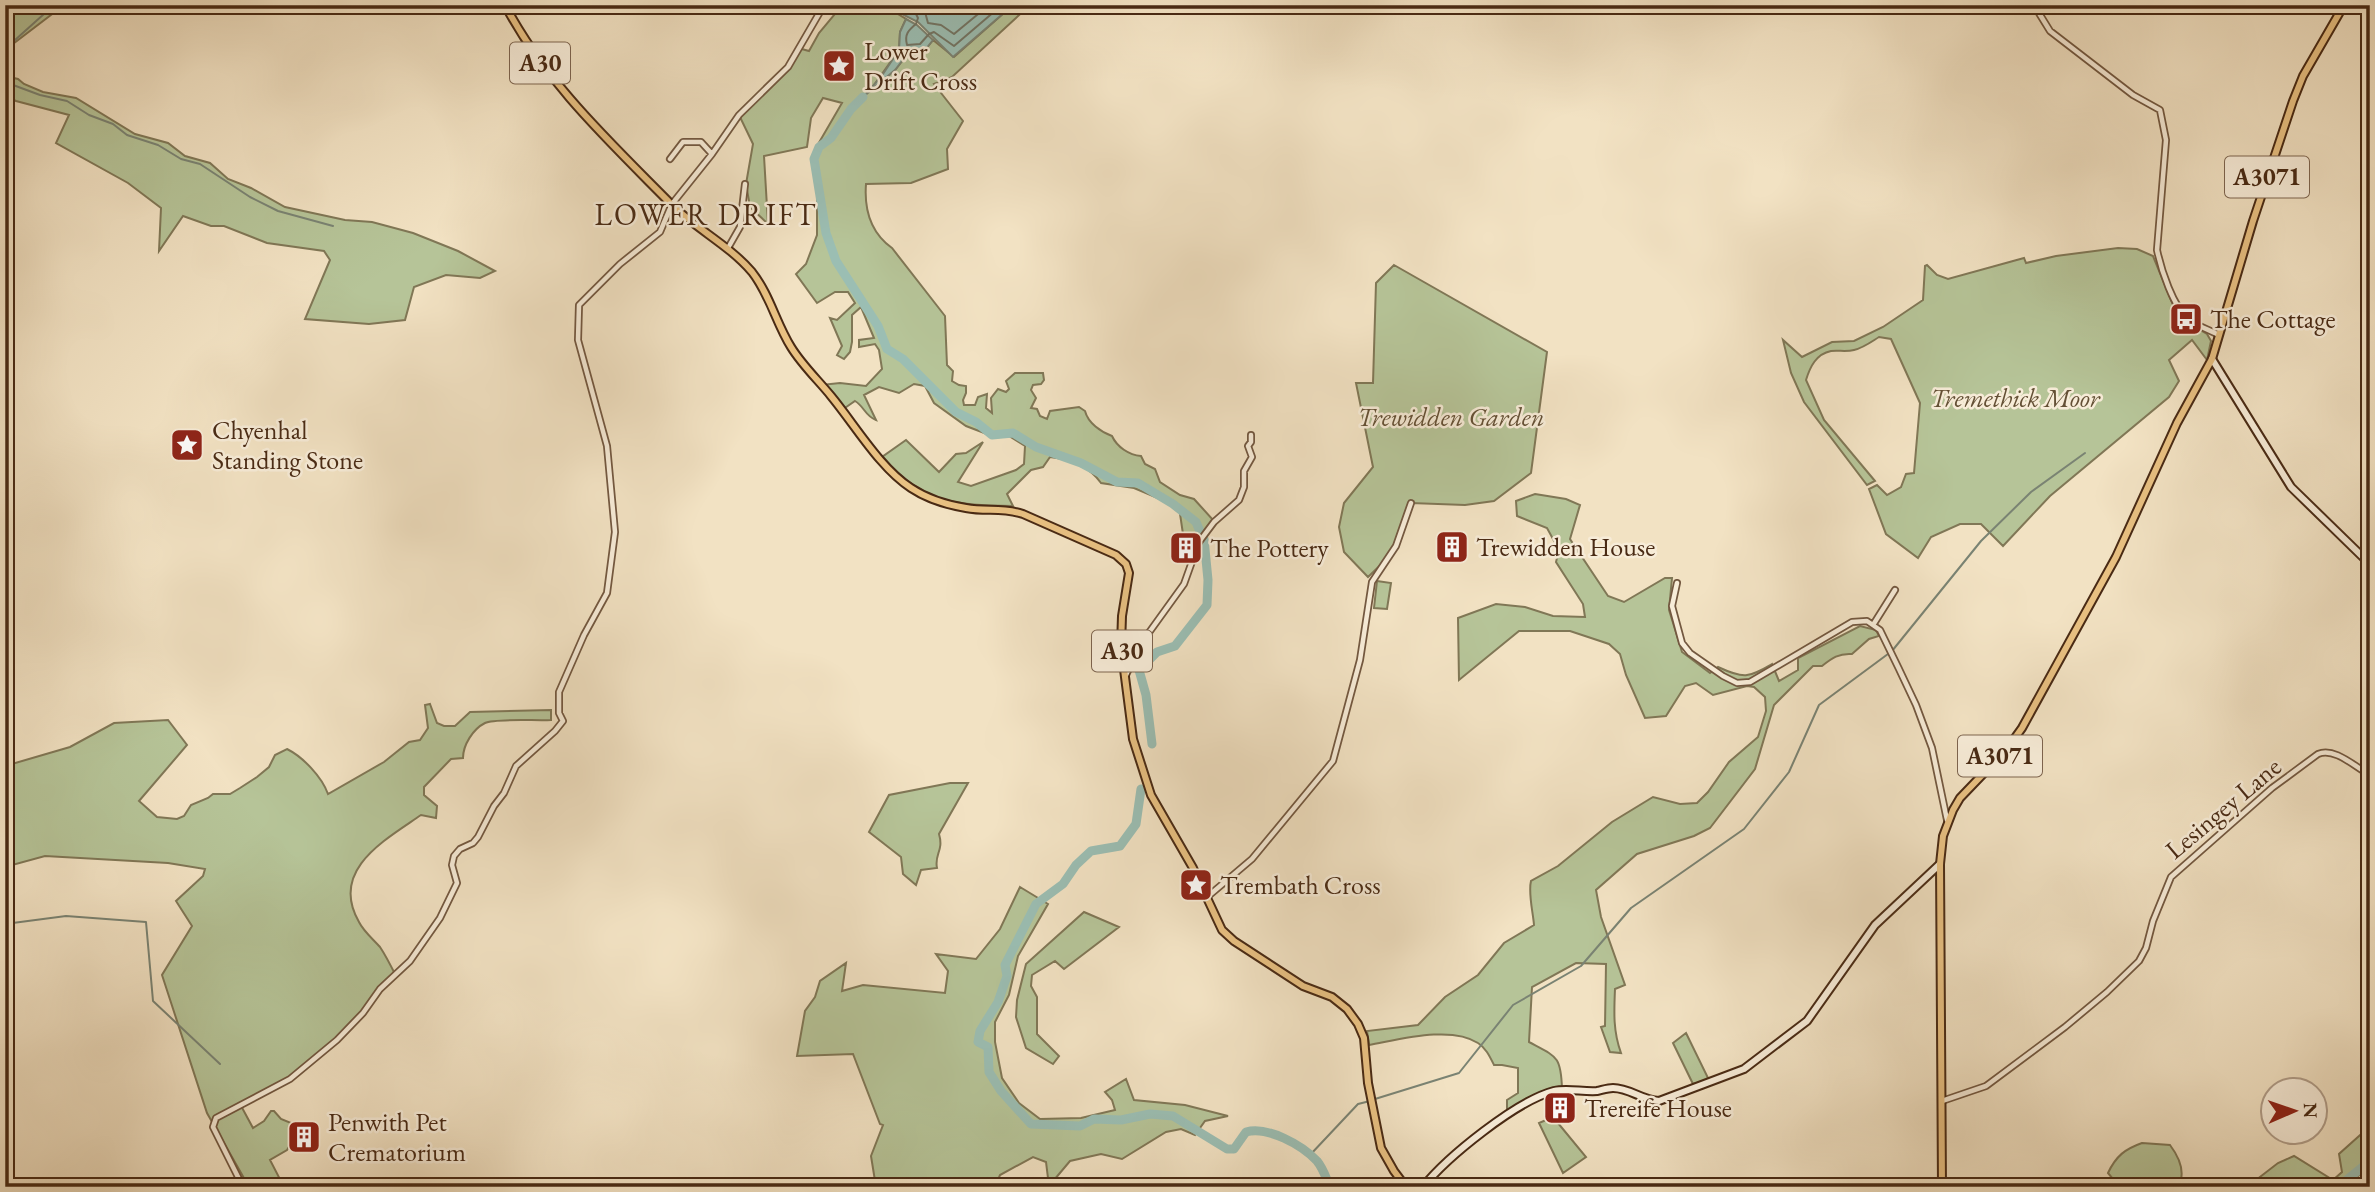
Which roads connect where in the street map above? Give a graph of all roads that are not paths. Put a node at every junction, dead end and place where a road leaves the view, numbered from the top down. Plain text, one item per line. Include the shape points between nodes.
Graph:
1 (505, 5) edge
2 (824, 5) edge
3 (2034, 5) edge
4 (2344, 5) edge
5 (712, 154) junction
6 (670, 159) dead end
7 (745, 184) dead end
8 (672, 204) junction
9 (728, 248) junction
10 (2220, 336) junction
11 (2212, 359) junction
12 (1251, 435) dead end
13 (1411, 503) dead end
14 (2370, 564) edge
15 (1676, 583) dead end
16 (1895, 590) dead end
17 (1873, 625) junction
18 (1126, 675) junction
19 (2370, 775) edge
20 (1947, 821) junction
21 (1940, 864) junction
22 (1206, 899) junction
23 (1942, 1101) junction
24 (243, 1187) edge
25 (1406, 1187) edge
26 (1423, 1187) edge
27 (1942, 1187) edge

1 - 8 main road, A30 via 560,87
2 - 5 street via 788,67 739,115
3 - 10 street via 2049,31 2160,110 2166,139 2157,250 2160,268 2189,320
4 - 10 main road, A3071 via 2298,88
5 - 6 street via 701,142 683,142
5 - 8 street
7 - 9 street via 740,227
8 - 9 main road, A30
8 - 24 street via 660,232 620,264 577,309 578,340 607,446 615,532 607,593 559,692 563,721 516,766 478,837 454,856 457,883 440,918 410,961 337,1040 290,1079 216,1118 212,1127
9 - 18 main road, A30 via 766,293 802,363 890,470 911,488 966,509 1008,509 1023,514 1116,555 1126,564 1129,573 1121,646
10 - 11 main road, A3071
11 - 14 main road via 2291,487
11 - 20 main road, A3071 via 2177,423 2132,526 2033,709 2007,749 1960,798
12 - 18 street via 1252,457 1244,471 1239,500 1199,542 1184,584 1140,645
13 - 22 street via 1396,546 1372,582 1360,660 1334,761 1252,859
15 - 17 street via 1672,606 1679,638 1690,653 1737,683 1750,682 1852,622
16 - 17 street
17 - 20 street via 1880,630 1916,705 1932,748
18 - 22 main road, A30 via 1133,739 1147,785
19 - 23 street, Lesingey Lane via 2325,751 2272,788 2171,877 2139,961 2107,992 1986,1086
20 - 21 main road, A3071
21 - 23 main road, A3071
21 - 26 main road via 1875,925 1807,1021 1744,1069 1659,1101 1615,1088 1555,1091 1495,1123
22 - 25 main road, A30 via 1234,941 1347,1009 1364,1038 1381,1149
23 - 27 main road, A3071

